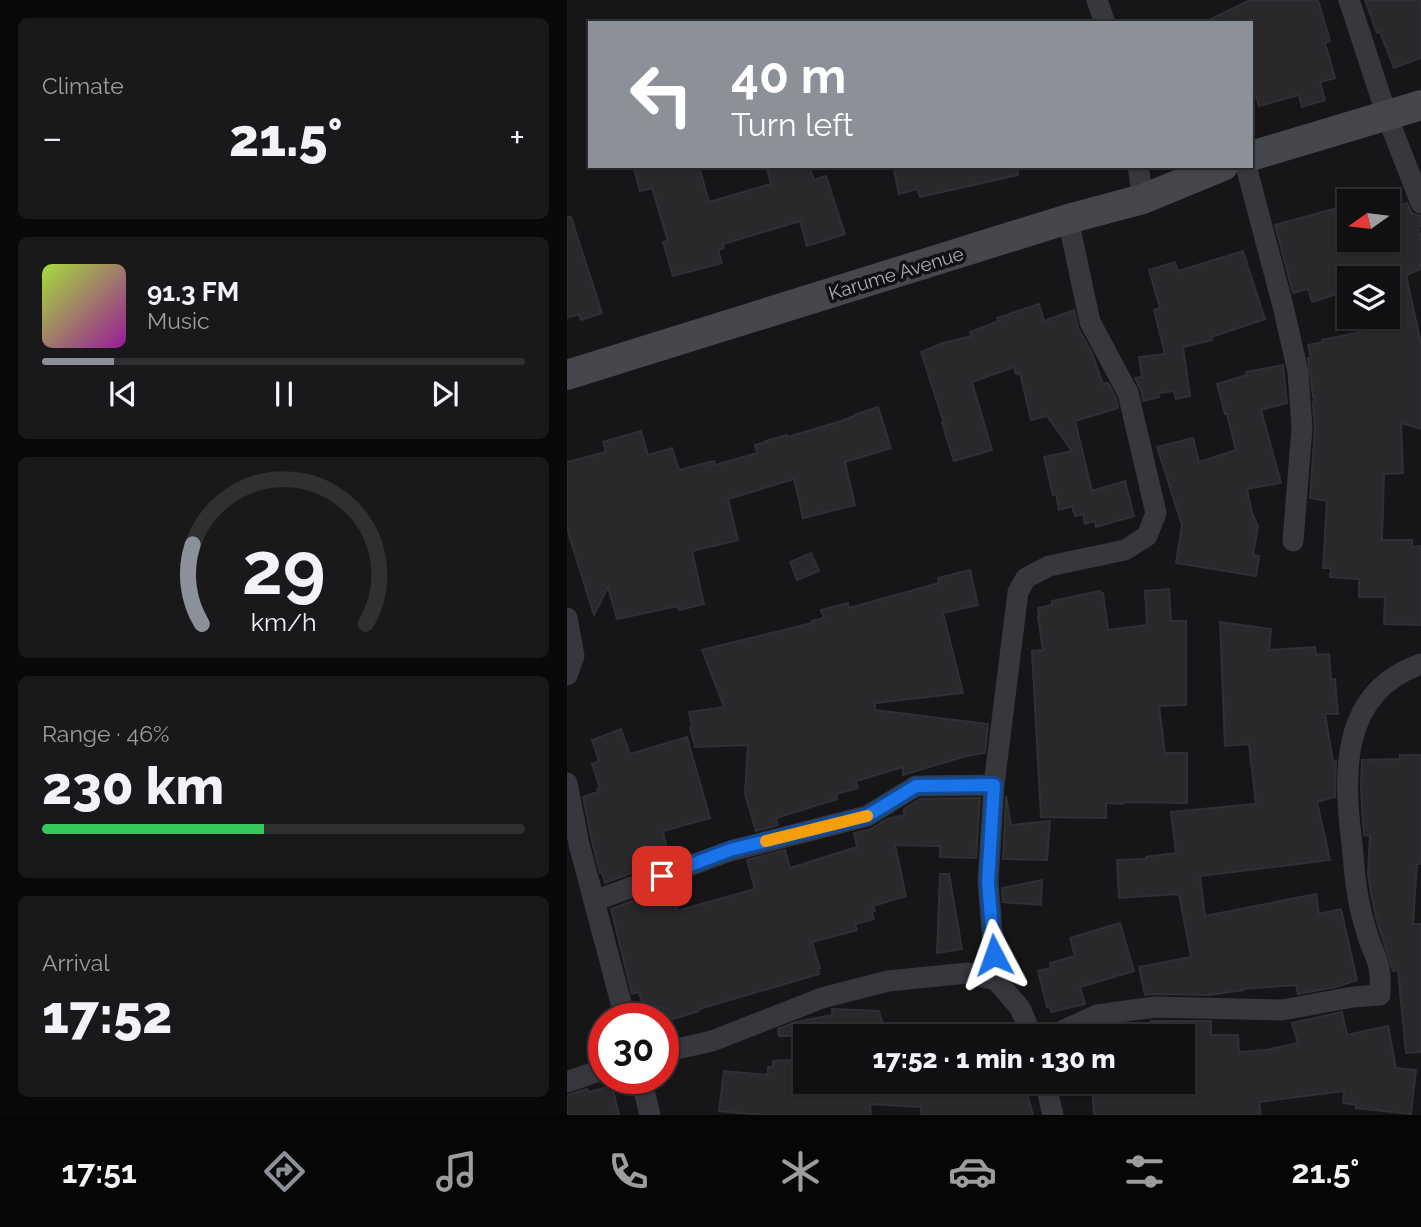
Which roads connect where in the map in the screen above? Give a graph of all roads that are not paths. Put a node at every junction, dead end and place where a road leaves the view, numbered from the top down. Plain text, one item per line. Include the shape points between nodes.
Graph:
1 (1097, 0) edge
2 (1349, 0) edge
3 (1104, 21) edge
4 (1421, 105) edge
5 (1387, 116) junction
6 (1253, 155) edge
7 (1138, 168) edge
8 (1218, 168) edge
9 (1248, 168) edge
10 (1143, 199) junction
11 (1421, 203) edge
12 (1068, 219) junction
13 (567, 375) edge
14 (1293, 541) dead end
15 (567, 618) edge
16 (1421, 664) edge
17 (567, 675) edge
18 (567, 783) edge
19 (994, 785) junction
20 (594, 901) junction
21 (996, 980) junction
22 (621, 1003) edge
23 (1027, 1024) edge
24 (1076, 1024) edge
25 (679, 1048) edge
26 (588, 1075) edge
27 (567, 1082) edge
28 (645, 1094) edge
29 (1048, 1094) edge
30 (650, 1115) edge
31 (1053, 1115) edge

1 - 3 street
2 - 5 street
4 - 5 main road
5 - 6 main road
5 - 11 street
7 - 10 street
8 - 10 main road, Karume Avenue
9 - 14 street via 1298,372 1302,428
10 - 12 main road, Karume Avenue
12 - 13 main road, Karume Avenue
12 - 19 street via 1090,322 1128,393 1156,513 1147,536 1125,550 1049,566 1026,578 1018,592
15 - 17 street via 573,656
16 - 24 street via 1378,688 1365,706 1348,762 1348,816 1358,899 1379,968 1380,995 1282,1010 1155,1007 1097,1014
18 - 20 street
19 - 20 street via 916,786 867,816 730,850
19 - 21 street via 988,882
20 - 22 street
21 - 23 street
21 - 25 street via 968,974 888,981 822,998 712,1041
26 - 27 street
28 - 30 street
29 - 31 street

